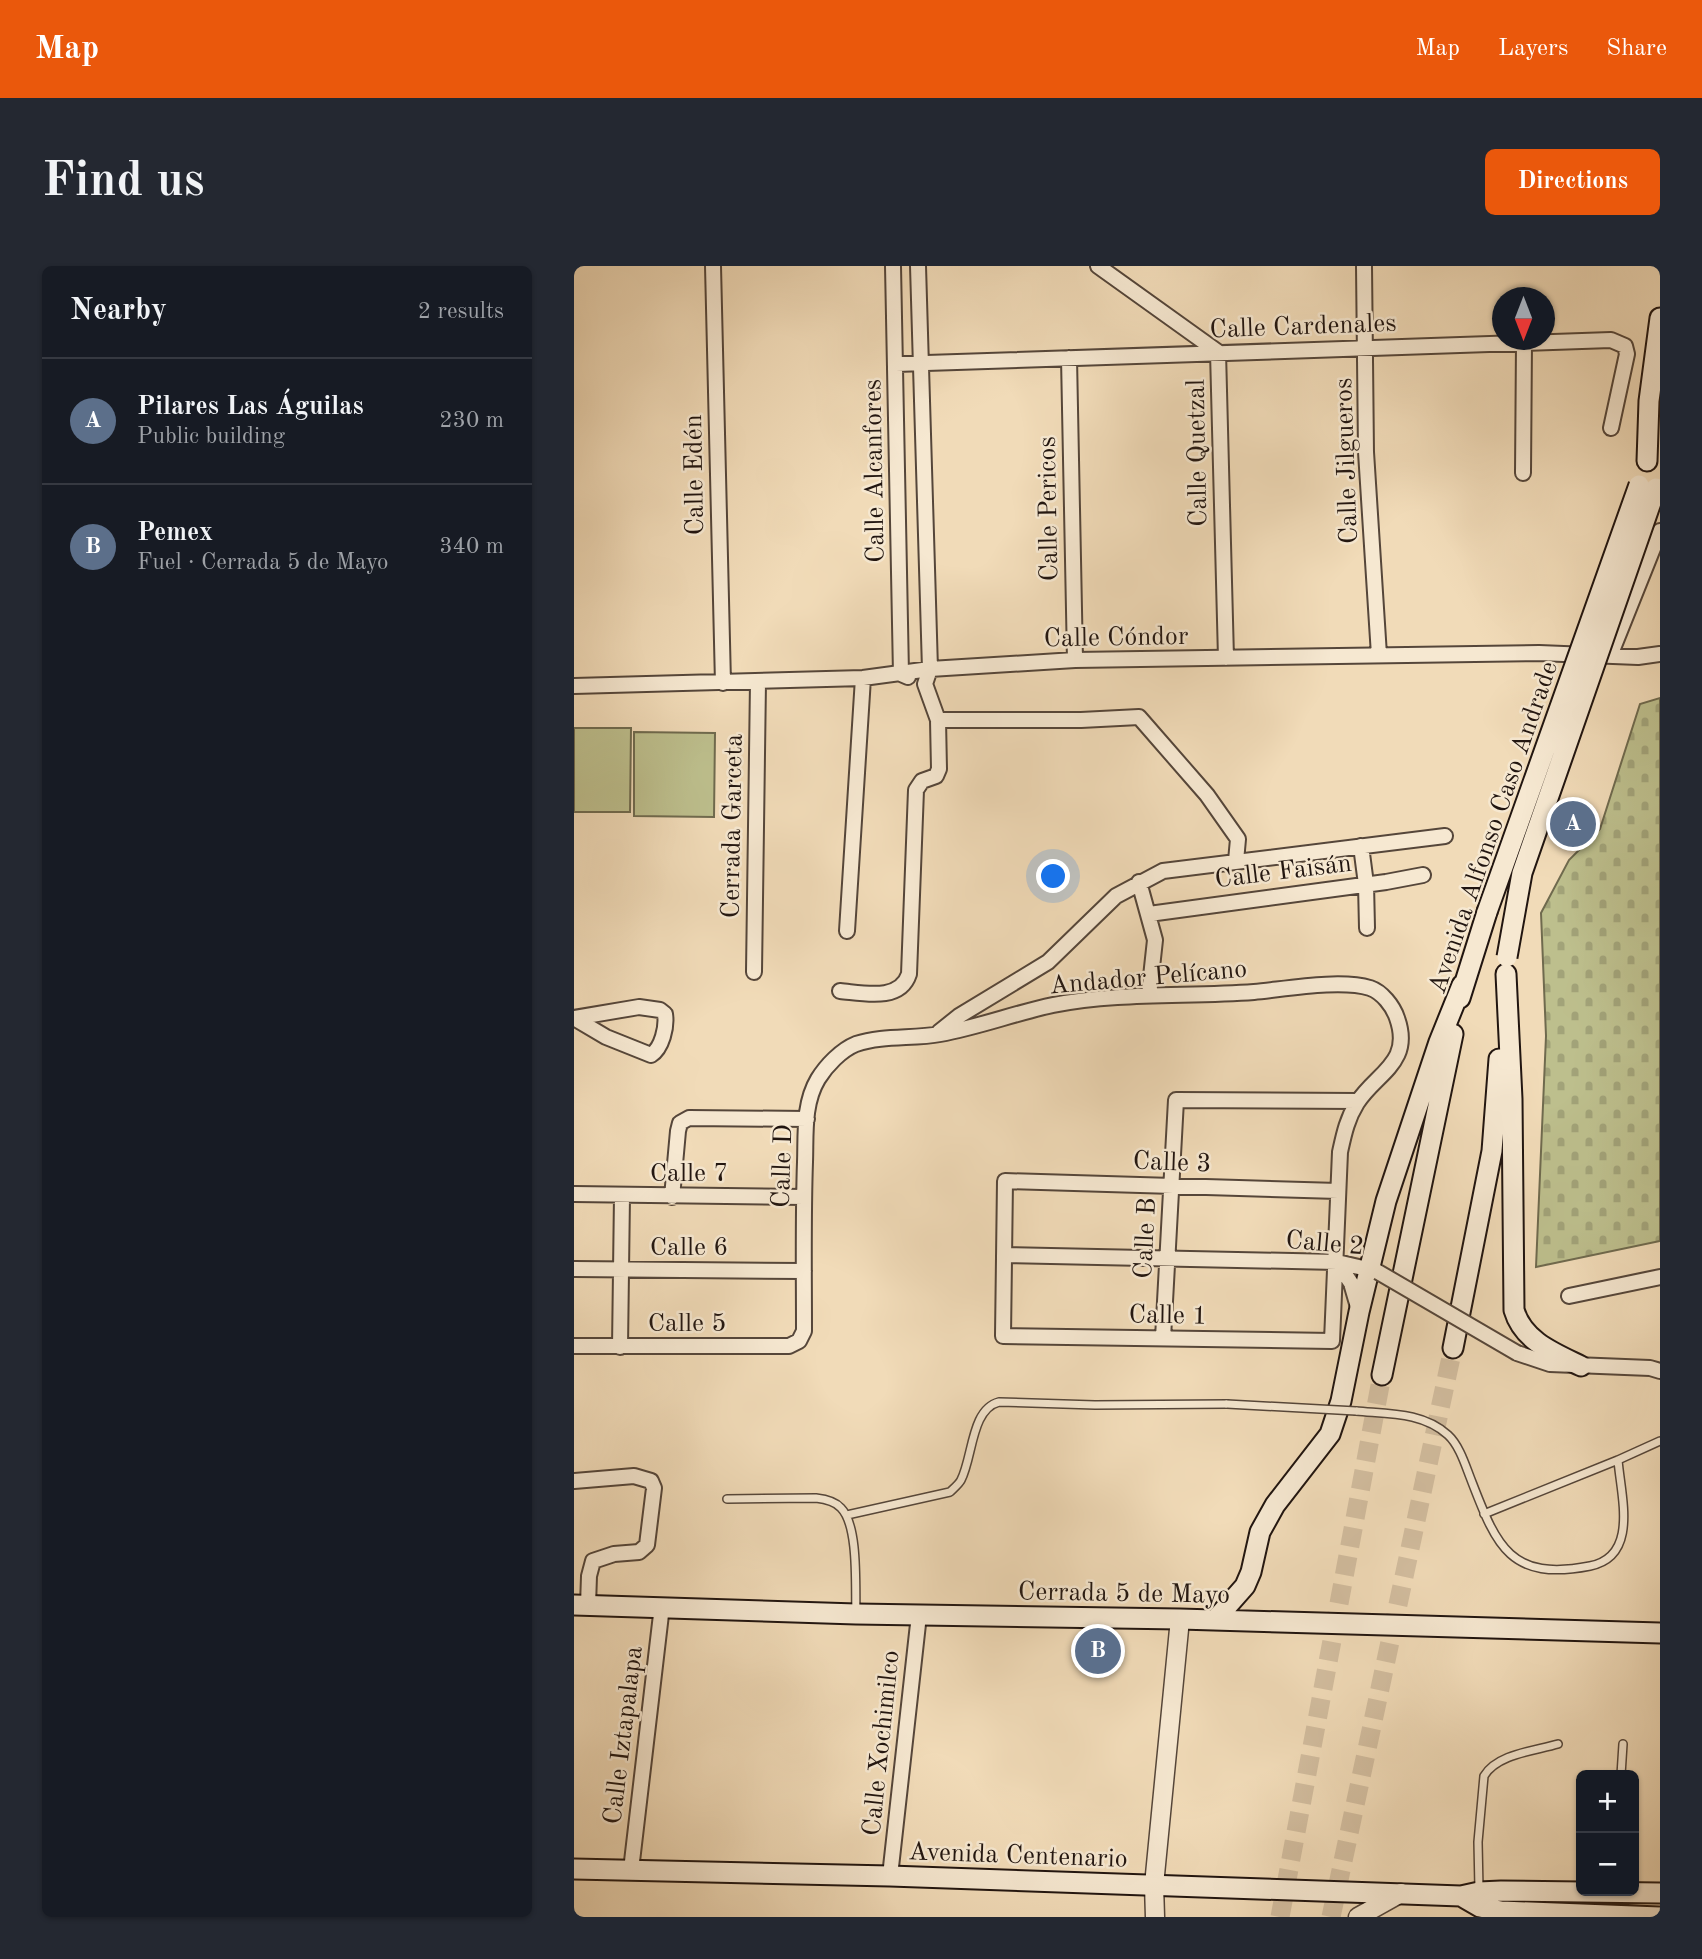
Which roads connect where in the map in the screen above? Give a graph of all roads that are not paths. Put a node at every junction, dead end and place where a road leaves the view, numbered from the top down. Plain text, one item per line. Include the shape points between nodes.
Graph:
1 (713, 266) edge
2 (893, 266) edge
3 (918, 266) edge
4 (1098, 266) edge
5 (1364, 266) edge
6 (1660, 318) edge
7 (1555, 343) edge
8 (1492, 345) edge
9 (1366, 347) junction
10 (1524, 350) edge
11 (1218, 352) junction
12 (1069, 358) junction
13 (921, 363) junction
14 (896, 364) junction
15 (1611, 428) dead end
16 (1660, 430) edge
17 (1647, 461) junction
18 (1522, 474) dead end
19 (1652, 484) edge
20 (1660, 531) edge
21 (1660, 654) edge
22 (1379, 655) junction
23 (1610, 656) junction
24 (1226, 658) junction
25 (1075, 660) junction
26 (930, 670) junction
27 (901, 674) junction
28 (863, 678) junction
29 (758, 681) junction
30 (723, 683) junction
31 (925, 684) junction
32 (574, 686) edge
33 (938, 720) junction
34 (1445, 836) dead end
35 (1361, 846) junction
36 (1236, 861) junction
37 (1423, 875) dead end
38 (1139, 882) junction
39 (1366, 884) junction
40 (1149, 914) junction
41 (1367, 928) dead end
42 (847, 931) dead end
43 (1506, 966) junction
44 (754, 972) dead end
45 (1462, 985) junction
46 (840, 991) dead end
47 (1149, 995) junction
48 (639, 1007) joint
49 (936, 1035) junction
50 (889, 1037) joint
51 (1359, 1101) junction
52 (807, 1119) junction
53 (1171, 1185) junction
54 (1338, 1191) junction
55 (574, 1194) edge
56 (622, 1196) junction
57 (672, 1197) junction
58 (804, 1197) junction
59 (1004, 1255) junction
60 (1167, 1260) junction
61 (1337, 1262) junction
62 (574, 1269) edge
63 (621, 1270) junction
64 (1374, 1270) junction
65 (804, 1272) junction
66 (1660, 1277) edge
67 (1569, 1296) dead end
68 (1359, 1312) junction
69 (1163, 1338) junction
70 (799, 1340) joint
71 (574, 1346) edge
72 (620, 1346) junction
73 (1454, 1348) tunnel mouth
74 (1581, 1366) junction
75 (1657, 1366) edge
76 (1382, 1375) tunnel mouth
77 (1660, 1441) edge
78 (1618, 1461) junction
79 (574, 1481) edge
80 (727, 1499) dead end
81 (1484, 1514) junction
82 (847, 1515) junction
83 (581, 1605) edge
84 (662, 1606) junction
85 (856, 1614) junction
86 (919, 1615) junction
87 (1180, 1619) junction
88 (1215, 1620) junction
89 (1660, 1633) edge
90 (1558, 1744) dead end
91 (1623, 1744) dead end
92 (1621, 1770) edge
93 (574, 1869) edge
94 (631, 1870) junction
95 (890, 1876) junction
96 (1154, 1885) junction
97 (1639, 1892) edge
98 (1401, 1893) junction
99 (1576, 1893) edge
100 (1660, 1893) edge
101 (1473, 1898) junction
102 (1155, 1917) edge
103 (1359, 1917) edge
104 (1660, 1917) edge

1 - 30 street, Calle Edén
2 - 14 street, Calle Alcanfores
3 - 13 street, Calle Alcanfores
4 - 11 street, Calle Quetzal
5 - 9 street, Calle Jilgueros
6 - 17 main road
7 - 15 street, Calle Cardenales via 1611,340 1625,346
8 - 9 street, Calle Cardenales
9 - 11 street, Calle Cardenales
9 - 22 street, Calle Jilgueros via 1366,452
10 - 18 street
11 - 12 street, Calle Cardenales
11 - 24 street, Calle Quetzal
12 - 13 street, Calle Cardenales
12 - 25 street, Calle Pericos
13 - 14 street, Calle Cardenales
13 - 26 street, Calle Alcanfores
14 - 27 street, Calle Alcanfores
16 - 17 main road, Avenida Alfonso Caso Andrade
17 - 19 main road, Avenida Alfonso Caso Andrade
19 - 43 main road, Avenida Alfonso Caso Andrade, bridge via 1522,873
19 - 45 main road, Avenida Alfonso Caso Andrade, bridge
20 - 23 street
21 - 23 street, Calle Cóndor
22 - 23 street, Calle Cóndor
22 - 24 street, Calle Cóndor
24 - 25 street, Calle Cóndor
25 - 26 street, Calle Cóndor
26 - 27 street, Calle Cóndor
26 - 31 street
27 - 28 street, Calle Cóndor
27 - 31 street
28 - 29 street, Calle Cóndor
28 - 42 street
29 - 30 street, Calle Cóndor
29 - 44 street, Cerrada Garceta
30 - 32 street, Calle Cóndor
31 - 33 street
33 - 36 street via 1139,717 1207,795 1238,839
33 - 46 street via 939,769 916,790 907,981 886,993
34 - 35 street
35 - 36 street
35 - 39 street
36 - 38 street via 1163,871
37 - 39 street, Calle Faisán
38 - 40 street
38 - 49 street via 1116,896 1048,962
39 - 40 street, Calle Faisán
39 - 41 street
40 - 47 street via 1155,940
43 - 73 main road, Avenida Alfonso Caso Andrade via 1492,1151
43 - 74 main road via 1514,1310 1531,1338
45 - 64 main road via 1386,1201
45 - 76 main road, Avenida Alfonso Caso Andrade
47 - 49 street, Andador Pelícano via 1052,1006
47 - 51 street, Andador Pelícano via 1342,984 1371,988 1386,998 1401,1036 1390,1068
48 - 48 street via 665,1014 657,1051 651,1055 574,1018
49 - 50 street, Andador Pelícano
50 - 52 street, Calle D via 855,1045 836,1057 818,1079
51 - 53 street, Calle B via 1176,1100
51 - 54 street via 1345,1126
52 - 57 street via 689,1118 677,1131
52 - 58 street, Calle D
53 - 54 street, Calle 3
53 - 59 street, Calle 3 via 1004,1181
53 - 60 street, Calle B
54 - 61 street
55 - 56 street, Calle 7
56 - 57 street, Calle 7
56 - 63 street
57 - 58 street, Calle 7
58 - 65 street, Calle D
59 - 60 street, Calle 2
59 - 69 street, Calle 1 via 1003,1336
60 - 61 street, Calle 2
60 - 69 street, Calle B
61 - 64 street, Calle 2
61 - 68 street via 1351,1283
61 - 69 street, Calle 1 via 1332,1340
62 - 63 street, Calle 6
63 - 65 street, Calle 6
63 - 72 street
64 - 68 main road
64 - 74 street, Calle 2, bridge via 1517,1353 1538,1362
65 - 70 street, Calle D via 804,1331
66 - 67 street
68 - 88 main road via 1330,1434 1275,1505 1260,1532 1245,1586
70 - 72 street, Calle 5 via 789,1346
71 - 72 street, Calle 5
74 - 75 street, Calle 2
77 - 78 lane
78 - 81 lane
78 - 81 lane via 1622,1541 1604,1563 1569,1570 1519,1563 1503,1548
79 - 83 street, Cerrada 5 de Mayo via 634,1476 651,1481 654,1488 648,1545 639,1552 593,1561
80 - 82 lane via 816,1498 840,1506
81 - 82 lane, bridge via 1450,1437 1433,1424 1403,1414 1227,1404 999,1402 981,1415 961,1481 950,1492
82 - 85 lane
83 - 84 main road, Cerrada 5 de Mayo
84 - 85 main road, Cerrada 5 de Mayo
84 - 94 street, Calle Iztapalapa
85 - 86 main road, Cerrada 5 de Mayo
86 - 87 main road, Cerrada 5 de Mayo
86 - 95 street, Calle Xochimilco
87 - 88 main road, Cerrada 5 de Mayo
87 - 96 street
88 - 89 main road, Cerrada 5 de Mayo
90 - 101 lane via 1503,1759 1484,1776
91 - 92 lane
93 - 94 main road, Avenida Centenario
94 - 95 main road, Avenida Centenario
95 - 96 main road, Avenida Centenario
96 - 98 main road, Avenida Centenario
96 - 102 street
97 - 100 main road, Avenida Centenario
98 - 101 main road, Avenida Centenario
98 - 103 street
99 - 101 main road, Avenida Centenario
101 - 104 main road, Avenida Centenario via 1501,1911

